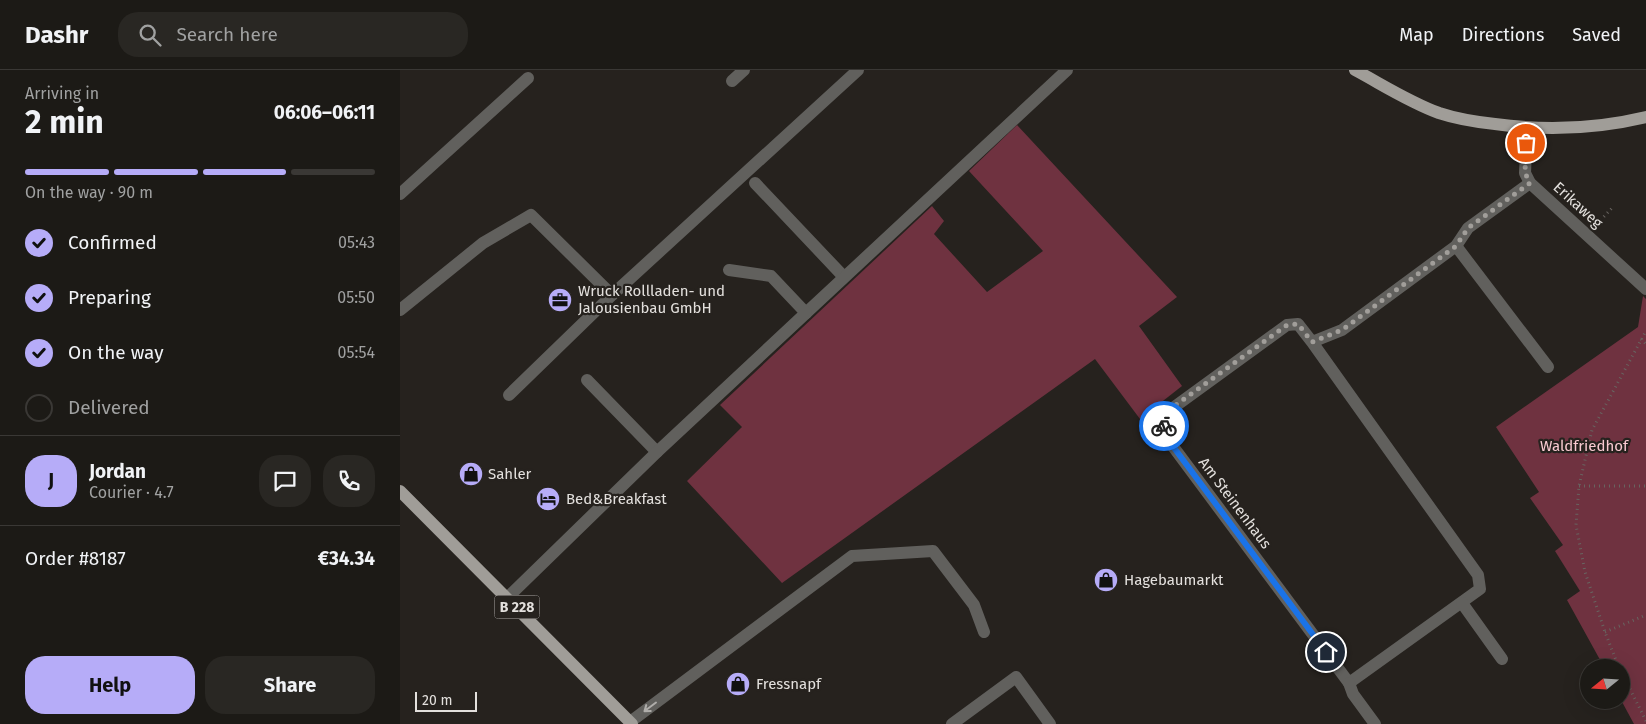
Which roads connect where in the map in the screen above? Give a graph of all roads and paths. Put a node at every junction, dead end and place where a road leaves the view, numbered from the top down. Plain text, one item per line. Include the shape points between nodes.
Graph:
1 (744, 70) edge
2 (858, 70) edge
3 (1066, 70) edge
4 (1354, 70) edge
5 (528, 78) dead end
6 (732, 81) dead end
7 (1646, 117) edge
8 (1527, 129) junction
9 (1530, 183) junction
10 (755, 184) dead end
11 (400, 194) edge
12 (1456, 246) junction
13 (729, 270) dead end
14 (844, 277) junction
15 (1646, 289) edge
16 (612, 295) junction
17 (400, 310) edge
18 (806, 313) junction
19 (1646, 332) edge
20 (1641, 339) junction
21 (1312, 342) junction
22 (1646, 344) edge
23 (1548, 367) dead end
24 (587, 380) dead end
25 (509, 396) dead end
26 (658, 452) junction
27 (1579, 486) junction
28 (1646, 486) edge
29 (400, 491) edge
30 (508, 598) junction
31 (1462, 603) junction
32 (1646, 615) edge
33 (984, 632) dead end
34 (1605, 632) junction
35 (1502, 659) dead end
36 (1616, 659) edge
37 (1349, 683) junction
38 (1630, 690) edge
39 (1646, 721) edge
40 (631, 723) edge
41 (952, 724) edge
42 (1050, 724) edge
43 (1375, 724) edge

1 - 6 street
2 - 16 street
3 - 14 street
4 - 8 main road via 1441,114
5 - 11 street
7 - 8 main road via 1582,128
8 - 9 street, Erikaweg via 1525,173
9 - 12 street via 1468,228
9 - 15 street, Erikaweg
10 - 14 street
12 - 21 street via 1342,330
12 - 23 street
13 - 18 street via 771,276
14 - 18 street
16 - 17 street via 531,215 483,243
16 - 25 street
18 - 26 street
19 - 20 path
20 - 22 path
20 - 27 path via 1592,430
21 - 31 street, Am Steinenhaus via 1478,575 1480,589
21 - 37 street, Am Steinenhaus via 1298,324 1287,325 1166,412 1163,433
24 - 26 street
26 - 30 street
27 - 28 path
27 - 34 path via 1576,525 1583,563
29 - 30 main road, B 228
30 - 40 main road, B 228
31 - 35 street
31 - 37 street, Am Steinenhaus
32 - 34 path
33 -> 40 street via 974,605 934,551 852,556
34 - 36 path
37 - 43 street, Am Steinenhaus via 1353,694
38 - 39 path
41 - 42 street via 1016,677

